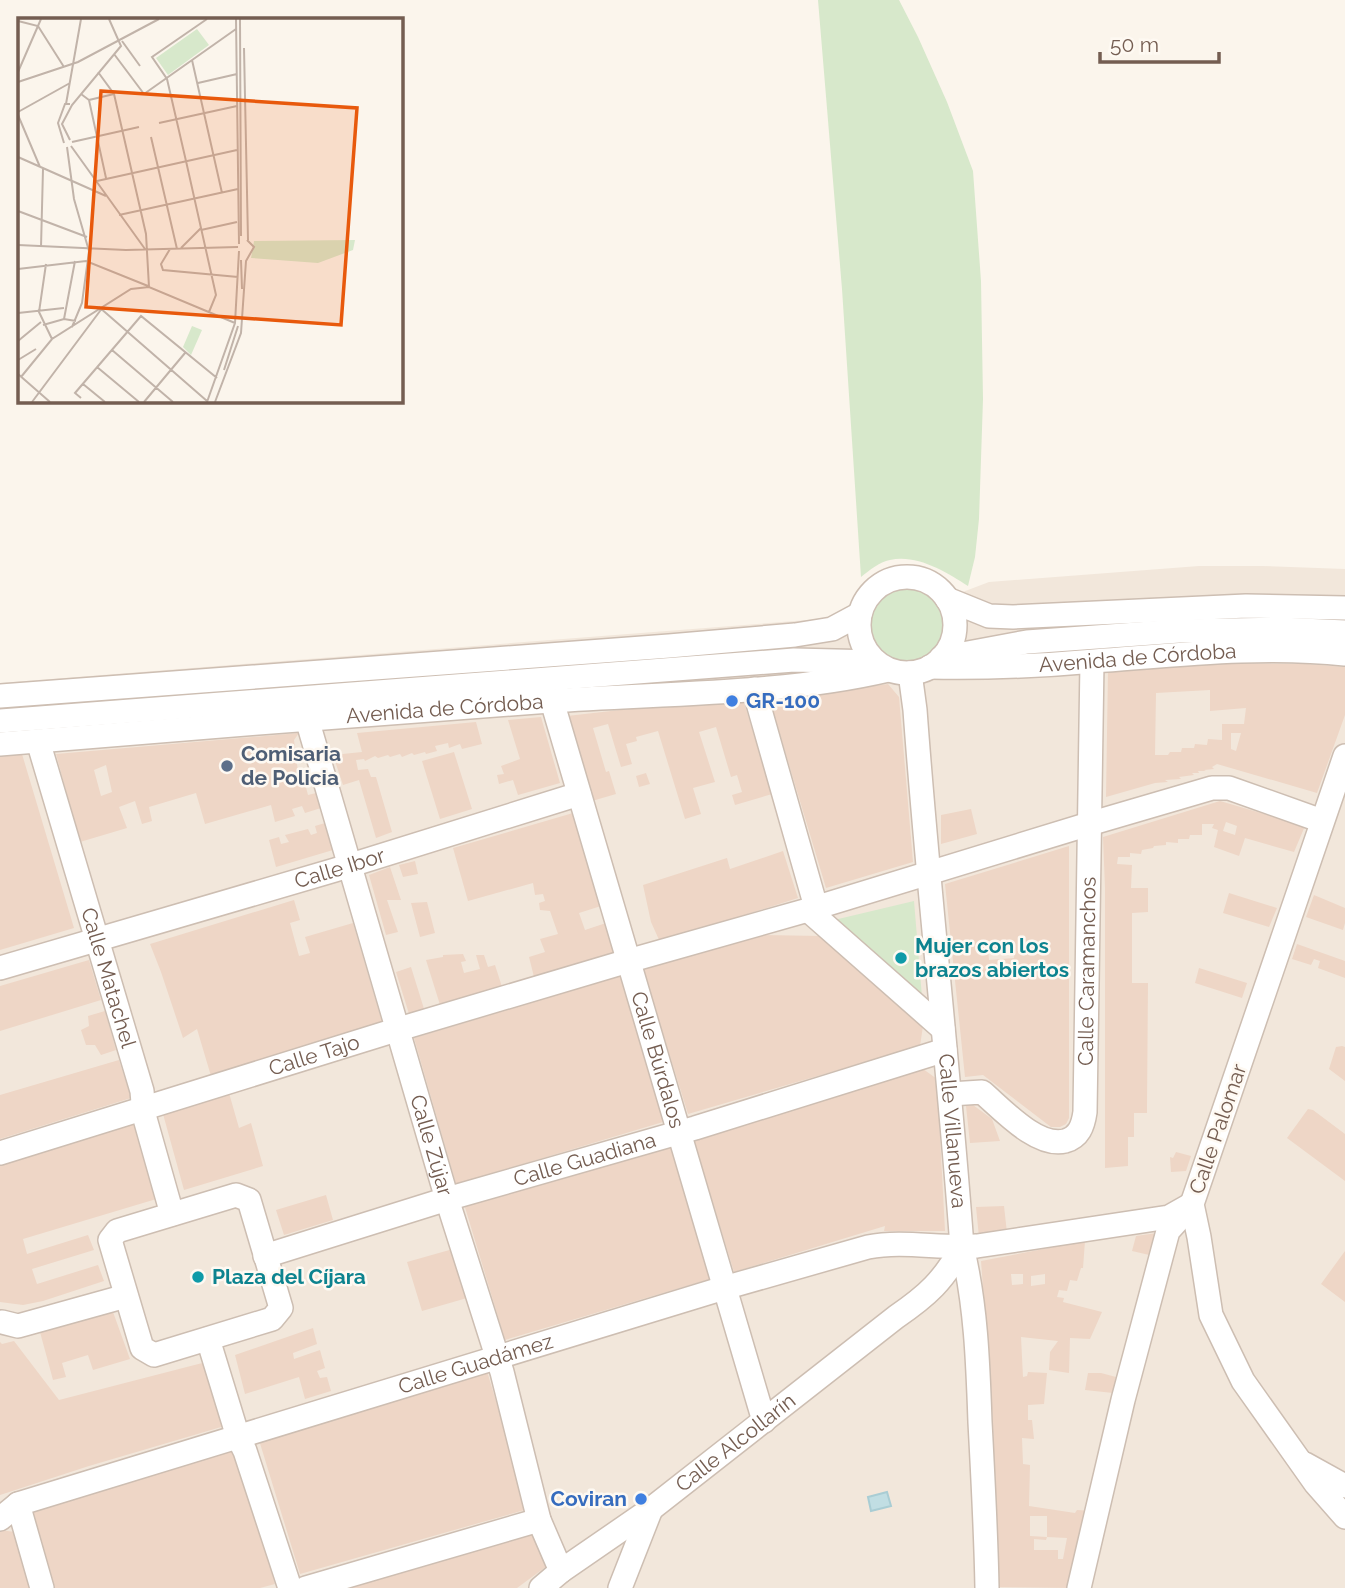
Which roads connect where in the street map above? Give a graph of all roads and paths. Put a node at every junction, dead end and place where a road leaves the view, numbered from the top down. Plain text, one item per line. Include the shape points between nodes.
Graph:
1 (951, 607) junction
2 (1345, 608) edge
3 (859, 619) junction
4 (1345, 632) edge
5 (1027, 642) junction
6 (1345, 654) edge
7 (794, 660) junction
8 (1093, 662) junction
9 (909, 666) junction
10 (754, 689) junction
11 (0, 696) edge
12 (552, 701) junction
13 (307, 719) junction
14 (0, 720) edge
15 (38, 741) junction
16 (0, 744) edge
17 (1345, 756) edge
18 (579, 794) junction
19 (1331, 814) edge
20 (1089, 824) junction
21 (349, 864) junction
22 (929, 873) junction
23 (813, 909) junction
24 (97, 940) junction
25 (628, 961) junction
26 (0, 968) edge
27 (398, 1029) junction
28 (944, 1040) junction
29 (950, 1094) junction
30 (145, 1107) junction
31 (678, 1132) junction
32 (0, 1153) edge
33 (447, 1199) junction
34 (1192, 1204) junction
35 (172, 1214) junction
36 (962, 1247) junction
37 (265, 1256) junction
38 (724, 1289) junction
39 (928, 1294) junction
40 (126, 1296) junction
41 (972, 1296) junction
42 (1, 1322) edge
43 (208, 1339) junction
44 (498, 1357) junction
45 (764, 1421) junction
46 (238, 1437) junction
47 (1300, 1461) junction
48 (1344, 1482) edge
49 (18, 1504) junction
50 (651, 1509) junction
51 (1342, 1513) edge
52 (0, 1519) edge
53 (539, 1520) junction
54 (561, 1571) junction
55 (42, 1588) edge
56 (290, 1588) edge
57 (306, 1588) edge
58 (541, 1588) edge
59 (620, 1588) edge
60 (987, 1588) edge
61 (1079, 1588) edge

1 - 2 street via 1013,617 1246,606
1 - 3 street via 930,583 904,576 875,588
1 - 5 street, Avenida de Córdoba via 998,634
1 - 9 street via 953,639
3 - 7 street, Avenida de Córdoba via 823,649
3 - 9 street via 867,652
3 - 11 street via 795,635
4 - 5 street, Avenida de Córdoba via 1232,629
5 - 9 street, Avenida de Córdoba
6 - 8 street, Avenida de Córdoba via 1215,652
7 - 9 street, Avenida de Córdoba
7 - 14 street, Avenida de Córdoba
8 - 9 street, Avenida de Córdoba via 998,668
8 - 20 street, Calle Caramanchos
9 - 10 street, Avenida de Córdoba
9 - 22 street, Calle Villanueva
10 - 12 street, Avenida de Córdoba
10 - 23 street
12 - 13 street, Avenida de Córdoba
12 - 18 street, Calle Búrdalos
13 - 15 street, Avenida de Córdoba
13 - 21 street, Calle Zújar
15 - 16 street, Avenida de Córdoba
15 - 24 street, Calle Matachel
17 - 19 street, Calle Palomar
18 - 21 street, Calle Ibor
18 - 25 street, Calle Búrdalos
19 - 20 street, Calle Tajo via 1229,788 1212,788
19 - 34 street, Calle Palomar
20 - 22 street, Calle Tajo
20 - 29 street, Calle Caramanchos via 1083,1127 1072,1139 1043,1140 982,1092
21 - 24 street, Calle Ibor
21 - 27 street, Calle Zújar
22 - 23 street, Calle Tajo
22 - 28 street, Calle Villanueva
23 - 25 street, Calle Tajo
23 - 28 street
24 - 26 street, Calle Ibor
24 - 30 street, Calle Matachel
25 - 27 street, Calle Tajo
25 - 31 street, Calle Búrdalos
27 - 30 street, Calle Tajo
27 - 33 street, Calle Zújar
28 - 29 street, Calle Villanueva
28 - 31 street, Calle Guadiana
29 - 36 street, Calle Villanueva
30 - 32 street, Calle Tajo
30 - 35 street, Calle Matachel
31 - 33 street, Calle Guadiana
31 - 38 street, Calle Búrdalos
33 - 37 street, Calle Guadiana
33 - 44 street, Calle Zújar
34 - 36 street, Calle Guadámez via 1169,1217
34 - 47 street, Calle Palomar via 1211,1315 1243,1381
34 - 61 street via 1168,1231
35 - 37 street via 236,1195 249,1200
35 - 40 street via 117,1231 110,1240
36 - 38 street, Calle Guadámez via 887,1243
36 - 39 street, Calle Alcollarín
36 - 41 street, Calle Villanueva
37 - 43 street via 281,1308 272,1319
38 - 44 street, Calle Guadámez
38 - 45 street, Calle Búrdalos
39 - 41 street via 946,1290
39 - 45 street, Calle Alcollarín
40 - 42 street via 18,1326
40 - 43 street via 142,1348 154,1355
41 - 60 street, Calle Villanueva
43 - 46 street
44 - 46 street, Calle Guadámez
44 - 53 street, Calle Zújar
45 - 50 street, Calle Alcollarín
46 - 49 street, Calle Guadámez
46 - 56 street
47 - 48 street
47 - 51 street, Calle Palomar
48 - 51 street via 1335,1496
49 - 52 street, Calle Guadámez
49 - 55 street
50 - 54 street, Calle Alcollarín
50 - 59 street
53 - 54 street, Calle Zújar
53 - 57 street
54 - 58 street, Calle Alcollarín

